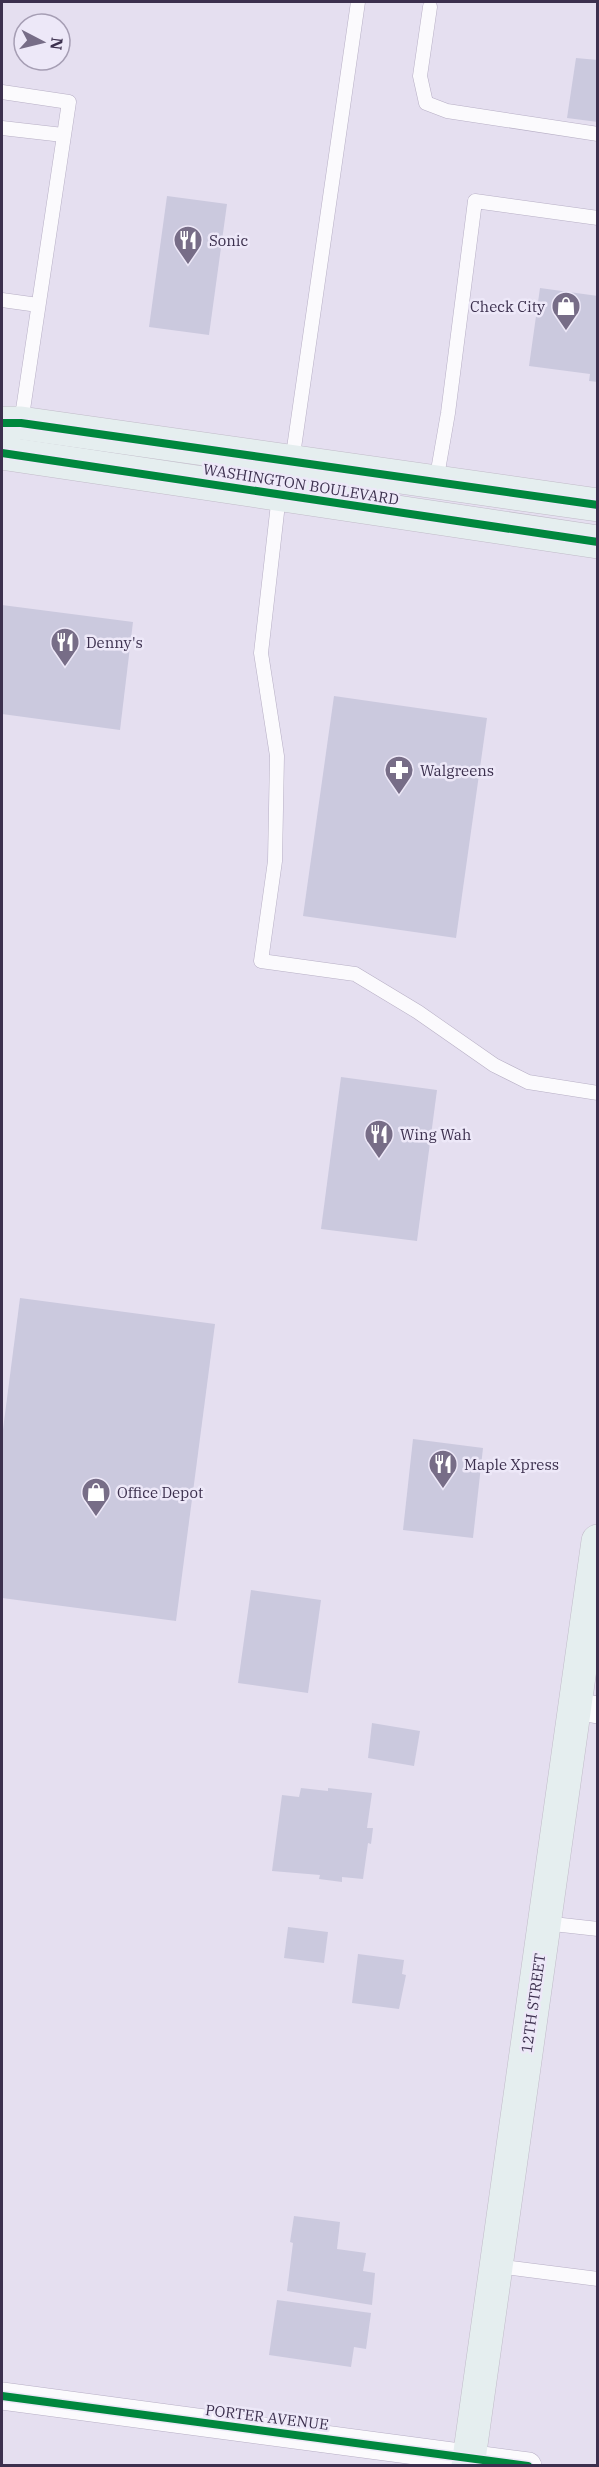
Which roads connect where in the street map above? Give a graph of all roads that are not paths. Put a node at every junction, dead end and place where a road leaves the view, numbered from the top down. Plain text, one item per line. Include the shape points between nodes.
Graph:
1 (358, 2) edge
2 (430, 7) dead end
3 (2, 92) edge
4 (2, 128) edge
5 (597, 134) edge
6 (63, 135) junction
7 (597, 218) edge
8 (2, 300) edge
9 (38, 305) junction
10 (11, 423) edge
11 (2, 453) edge
12 (292, 462) junction
13 (436, 482) junction
14 (279, 495) junction
15 (597, 506) edge
16 (597, 542) edge
17 (597, 1093) edge
18 (597, 1541) edge
19 (586, 1708) edge
20 (544, 1923) junction
21 (597, 1929) edge
22 (496, 2266) junction
23 (597, 2279) edge
24 (2, 2396) edge
25 (469, 2462) edge
26 (528, 2466) edge

1 - 12 lane
2 - 5 lane via 420,76 426,104 447,111
3 - 6 lane via 69,102
4 - 6 lane
6 - 9 lane
7 - 13 lane via 475,201
8 - 9 lane
9 - 10 lane
10 - 12 main road, WASHINGTON BOULEVARD
11 - 14 main road, WASHINGTON BOULEVARD
12 - 13 main road, WASHINGTON BOULEVARD
13 - 15 main road, WASHINGTON BOULEVARD
14 - 16 main road, WASHINGTON BOULEVARD
14 - 17 lane via 261,653 277,756 275,861 261,961 355,974 528,1082
18 - 19 main road, 12TH STREET
19 - 20 main road, 12TH STREET
20 - 21 lane
20 - 22 main road, 12TH STREET
22 - 23 lane
22 - 25 main road, 12TH STREET
24 - 25 street, PORTER AVENUE
25 - 26 street, PORTER AVENUE

